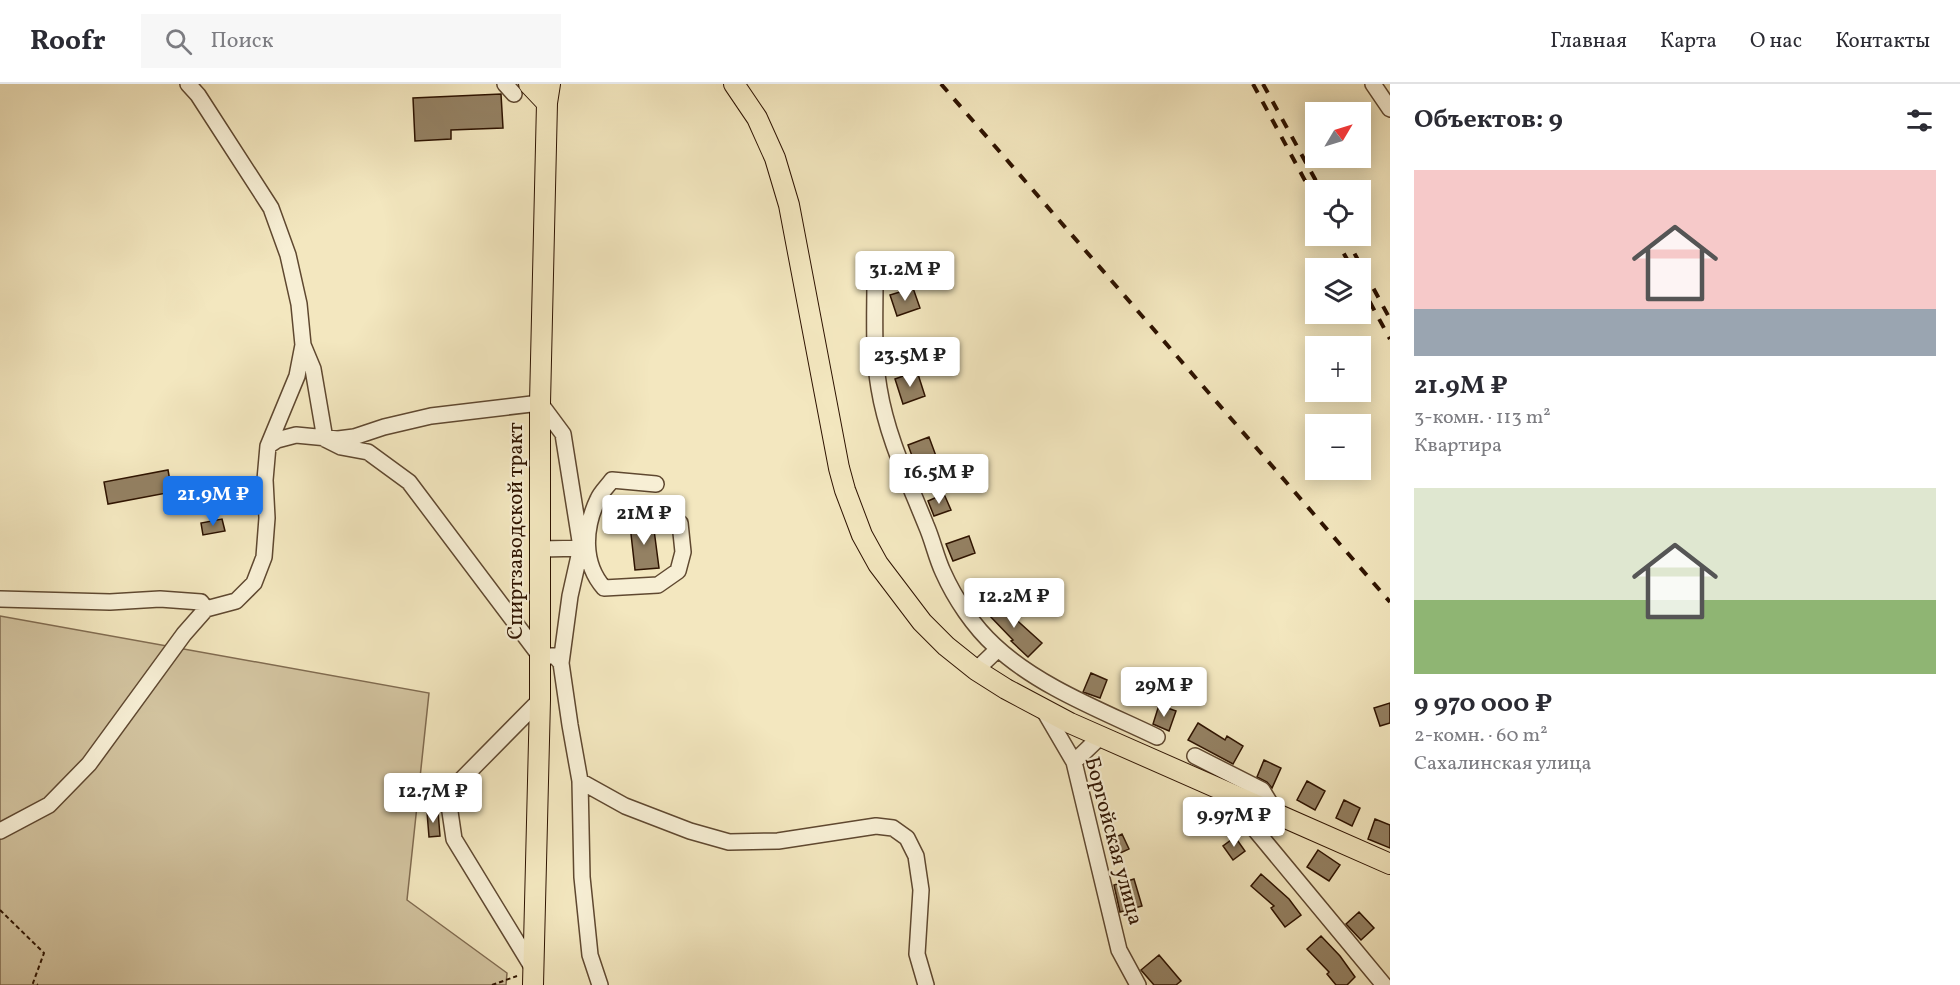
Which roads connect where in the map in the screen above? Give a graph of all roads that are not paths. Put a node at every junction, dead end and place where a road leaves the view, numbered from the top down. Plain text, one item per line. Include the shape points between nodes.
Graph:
1 (188, 84) edge
2 (734, 84) edge
3 (1373, 84) edge
4 (516, 87) edge
5 (548, 94) edge
6 (1390, 110) edge
7 (875, 280) dead end
8 (303, 345) junction
9 (540, 403) junction
10 (325, 439) junction
11 (268, 446) junction
12 (656, 484) dead end
13 (680, 523) dead end
14 (584, 547) junction
15 (540, 549) junction
16 (0, 599) edge
17 (206, 609) junction
18 (998, 649) junction
19 (540, 656) junction
20 (561, 663) junction
21 (976, 670) junction
22 (540, 700) junction
23 (1043, 709) junction
24 (1100, 737) junction
25 (1157, 737) dead end
26 (1196, 756) dead end
27 (1074, 762) junction
28 (580, 781) junction
29 (1221, 789) junction
30 (1276, 813) junction
31 (0, 831) edge
32 (1390, 864) edge
33 (533, 977) edge
34 (600, 985) edge
35 (926, 985) edge
36 (1138, 985) edge
37 (1384, 985) edge

1 - 8 street via 271,208 288,255
2 - 21 main road via 757,118 775,158 789,205 839,468 862,535 878,564 922,622
3 - 6 street
4 - 5 main road, Спиртзаводской тракт
5 - 9 main road, Спиртзаводской тракт
7 - 18 street via 877,365 888,430 943,572 960,604
8 - 10 street via 313,369
8 - 11 street via 297,376
9 - 10 street via 431,416 354,437
9 - 14 street via 563,434
9 - 15 main road, Спиртзаводской тракт
10 - 11 street via 296,435
10 - 19 street via 341,447 368,452 409,482
11 - 17 street via 264,557 254,584 236,601
12 - 14 street via 612,480 598,497
13 - 14 street via 683,552 678,571 658,585 604,588 595,577
14 - 15 street
14 - 20 street via 570,596
15 - 19 main road, Спиртзаводской тракт
16 - 17 street via 160,599 201,602
17 - 31 street via 89,764 49,805
18 - 21 street
18 - 25 street via 1041,680
19 - 20 street via 555,656
19 - 22 main road, Спиртзаводской тракт
20 - 28 street
21 - 23 main road
22 - 33 main road, Спиртзаводской тракт
22 - 33 street via 462,779 449,805 453,839
23 - 24 main road
23 - 27 street, Боргойская улица
24 - 27 street
24 - 29 main road
26 - 30 street via 1262,790
27 - 36 street, Боргойская улица via 1119,950
28 - 34 street via 582,876 590,955
28 - 35 street via 625,806 729,842 778,841 876,826 893,828 907,838 916,855 921,890 917,954
29 - 30 main road
29 - 37 street
30 - 32 main road

